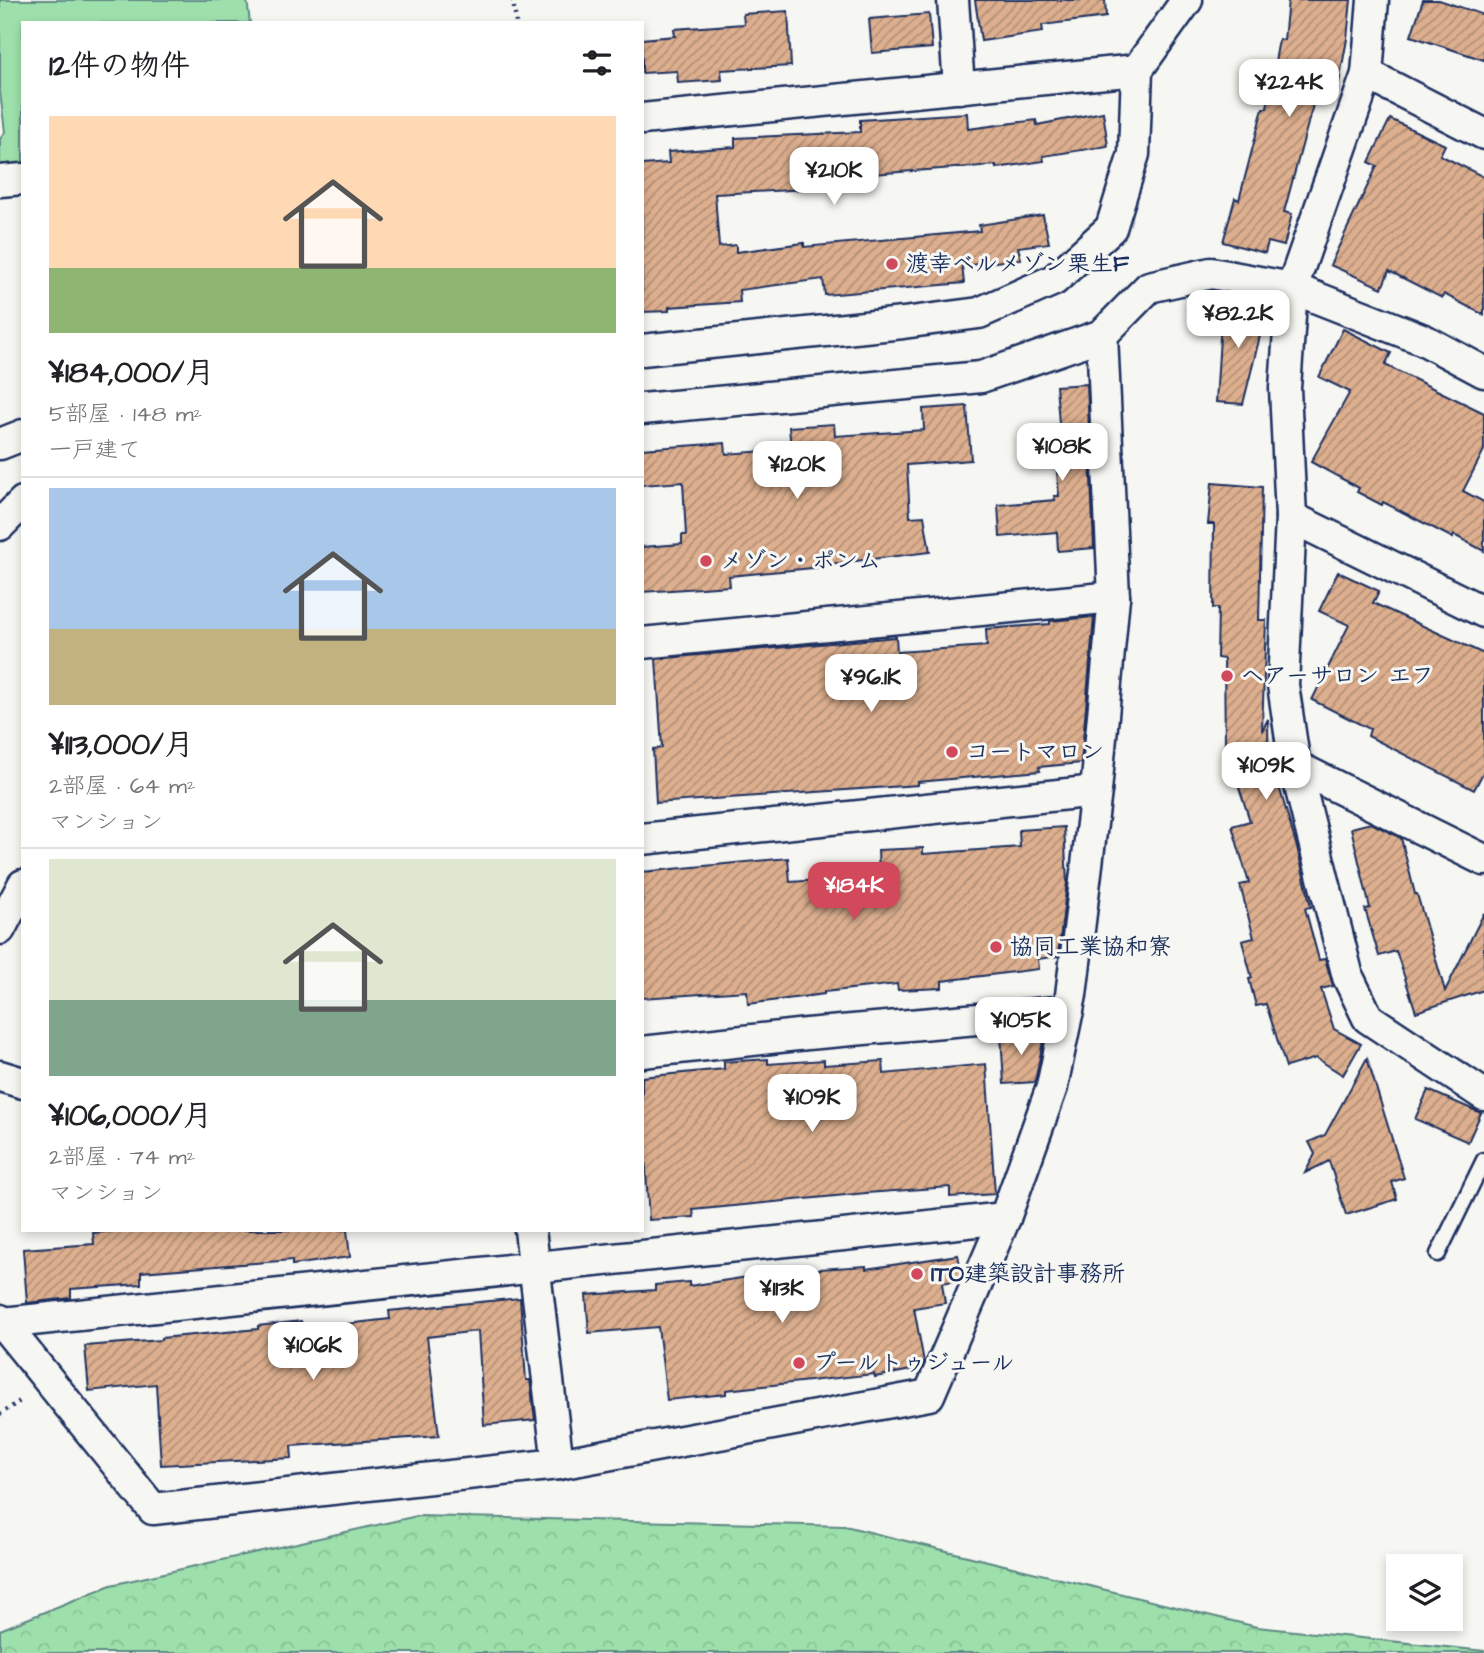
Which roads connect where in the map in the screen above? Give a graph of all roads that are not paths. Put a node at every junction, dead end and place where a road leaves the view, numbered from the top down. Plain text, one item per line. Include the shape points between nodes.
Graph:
1 (953, 0) edge
2 (1187, 0) edge
3 (1373, 0) edge
4 (1137, 70) junction
5 (1367, 74) junction
6 (959, 88) junction
7 (644, 119) edge
8 (1484, 134) edge
9 (21, 179) edge
10 (0, 181) edge
11 (1292, 288) junction
12 (1102, 335) junction
13 (644, 350) edge
14 (1484, 372) edge
15 (644, 409) edge
16 (21, 436) edge
17 (0, 444) edge
18 (21, 504) edge
19 (1291, 517) junction
20 (0, 525) edge
21 (1114, 597) junction
22 (1484, 612) edge
23 (644, 643) edge
24 (1295, 766) junction
25 (1096, 791) junction
26 (644, 839) edge
27 (1484, 860) edge
28 (1068, 1011) junction
29 (644, 1052) edge
30 (0, 1076) edge
31 (21, 1082) edge
32 (1484, 1095) edge
33 (1484, 1160) edge
34 (1005, 1218) junction
35 (530, 1232) edge
36 (1438, 1254) dead end
37 (535, 1268) junction
38 (1, 1322) edge
39 (558, 1464) junction

1 - 6 street
2 - 4 street
3 - 5 street
4 - 6 street
4 - 13 street via 1134,154 1111,228 1055,281 979,313
5 - 8 street
5 - 11 street
6 - 7 street
9 - 10 street
11 - 12 street via 1211,273 1149,287
11 - 14 street via 1424,340
11 - 19 street via 1285,388
12 - 15 street via 981,377
12 - 21 street
16 - 17 street
18 - 20 street
19 - 22 street
19 - 24 street via 1283,685
21 - 23 street
21 - 25 street
24 - 27 street
24 - 32 street via 1348,977 1368,1018
25 - 26 street
25 - 28 street
28 - 29 street
28 - 34 street via 1052,1087
30 - 31 street
33 - 36 lane
34 - 37 street
34 - 39 street via 929,1395
35 - 37 street
37 - 38 street
37 - 39 street
38 - 39 street via 153,1508

